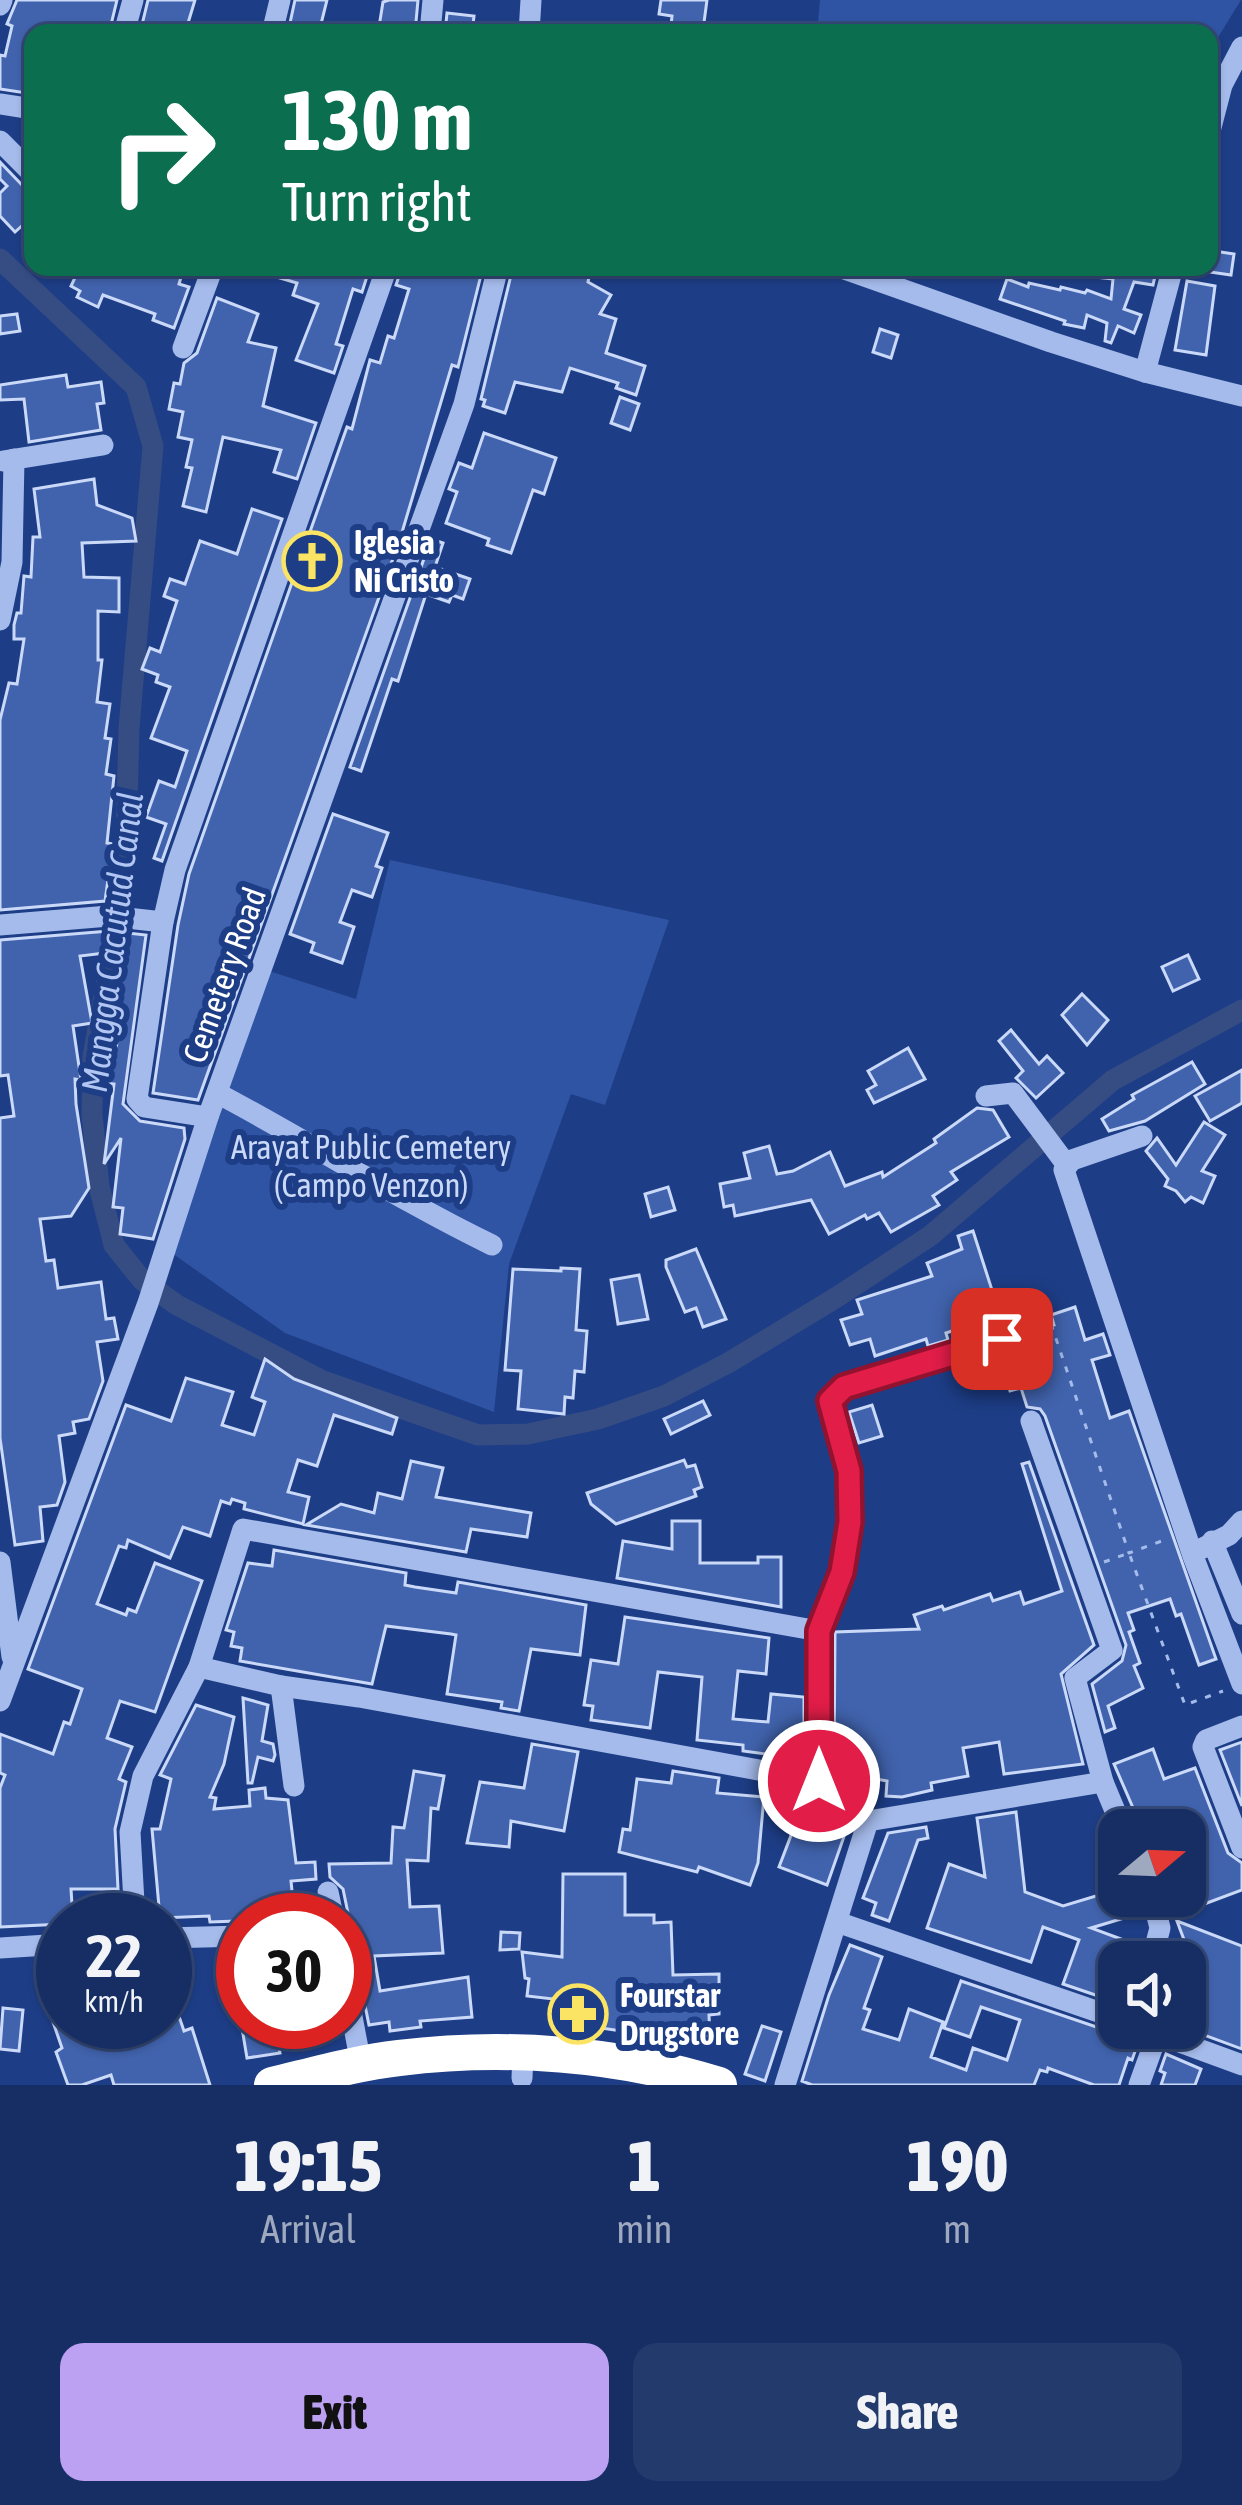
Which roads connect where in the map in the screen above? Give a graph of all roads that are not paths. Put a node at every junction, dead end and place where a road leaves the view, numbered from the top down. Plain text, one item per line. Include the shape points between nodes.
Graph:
1 (1242, 47) edge
2 (1218, 100) edge
3 (0, 141) edge
4 (24, 165) edge
5 (210, 276) edge
6 (384, 276) edge
7 (495, 276) edge
8 (865, 276) edge
9 (1171, 276) edge
10 (183, 348) dead end
11 (1144, 372) junction
12 (1242, 396) edge
13 (103, 446) dead end
14 (7, 460) edge
15 (0, 620) edge
16 (163, 922) junction
17 (0, 925) edge
18 (217, 1093) junction
19 (986, 1096) dead end
20 (208, 1117) junction
21 (1142, 1136) dead end
22 (1063, 1160) junction
23 (492, 1245) dead end
24 (1002, 1339) dead end
25 (1031, 1421) dead end
26 (1241, 1528) edge
27 (1211, 1541) junction
28 (1193, 1556) junction
29 (0, 1562) edge
30 (1242, 1614) edge
31 (819, 1631) junction
32 (13, 1664) junction
33 (199, 1667) junction
34 (1242, 1684) edge
35 (281, 1686) junction
36 (0, 1702) edge
37 (1242, 1726) edge
38 (819, 1781) junction
39 (1102, 1782) junction
40 (294, 1786) dead end
41 (1114, 1809) edge
42 (868, 1821) junction
43 (1242, 1848) edge
44 (133, 1893) edge
45 (837, 1922) junction
46 (36, 1946) edge
47 (0, 1948) edge
48 (1098, 2012) edge
49 (358, 2049) edge
50 (1146, 2049) edge
51 (1198, 2049) edge
52 (361, 2065) junction
53 (1242, 2065) edge
54 (415, 2071) edge
55 (655, 2076) edge
56 (272, 2085) edge
57 (719, 2085) edge
58 (785, 2085) edge
59 (1139, 2085) edge

1 - 2 street
3 - 4 street
5 - 10 street
6 - 16 street
7 - 18 street, Cemetery Road via 464,404
8 - 11 street
9 - 11 street
11 - 12 street
13 - 14 street
14 - 15 street via 12,562
16 - 17 street via 109,916
16 - 20 street via 137,1100
18 - 20 street, Cemetery Road
18 - 23 street
19 - 22 street via 1013,1093
20 - 32 street, Cemetery Road via 163,1262
21 - 22 street
22 - 28 street
24 - 31 street via 834,1393 850,1522
25 - 39 street via 1112,1650 1075,1678
26 - 27 street
27 - 28 street
27 - 30 street
28 - 34 street
29 - 32 street
31 - 33 street via 243,1529
31 - 38 street
32 - 36 street, Cemetery Road
33 - 35 street
33 - 44 street via 143,1776 130,1832
35 - 38 street
35 - 40 street
37 - 43 street via 1203,1747
38 - 42 street
39 - 41 street
39 - 42 street
42 - 45 street
45 - 48 street
45 - 58 street
46 - 47 street
49 - 52 street
50 - 59 street
51 - 53 street
52 - 54 highway
52 - 56 highway
54 - 55 highway via 611,2059
55 - 57 highway

